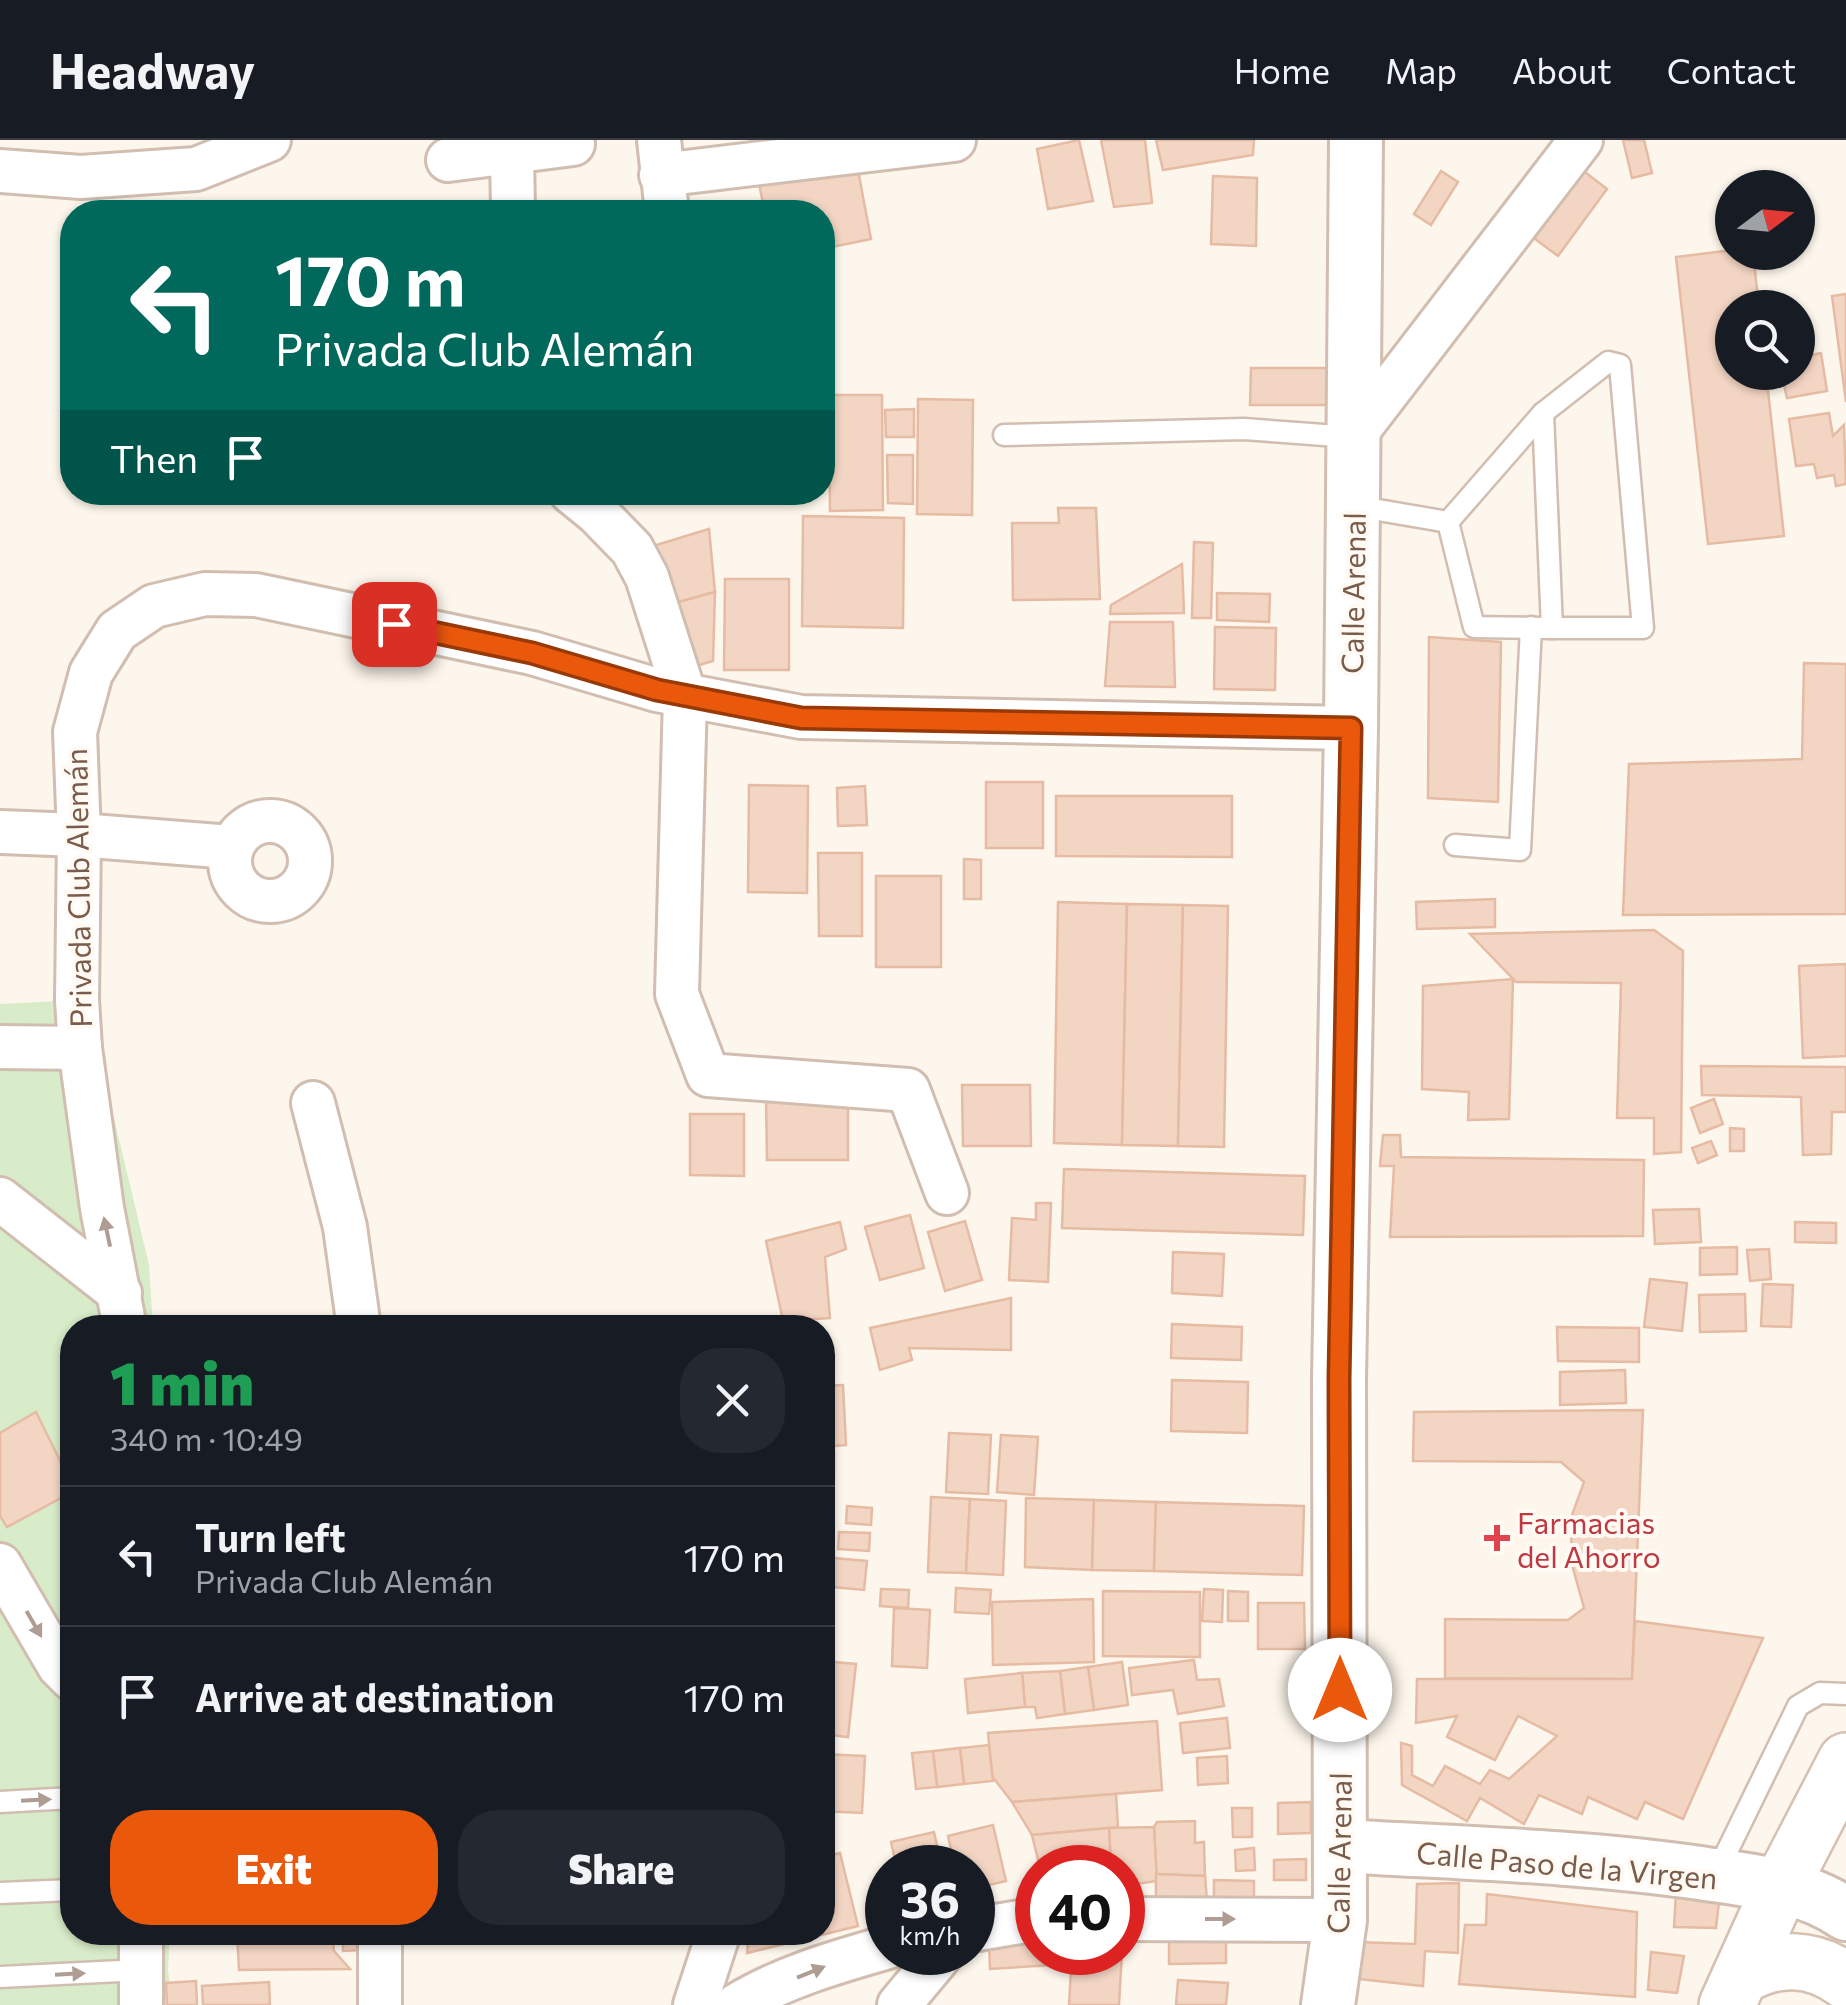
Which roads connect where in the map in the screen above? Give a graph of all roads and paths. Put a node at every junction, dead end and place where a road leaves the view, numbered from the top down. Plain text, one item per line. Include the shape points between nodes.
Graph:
1 (269, 140) edge
2 (954, 140) edge
3 (1356, 140) edge
4 (1581, 140) edge
5 (573, 144) dead end
6 (430, 148) edge
7 (512, 152) junction
8 (0, 171) edge
9 (663, 176) edge
10 (514, 200) edge
11 (1543, 413) junction
12 (1004, 435) dead end
13 (1353, 437) junction
14 (587, 505) edge
15 (1353, 506) junction
16 (1448, 522) junction
17 (1542, 628) junction
18 (685, 696) junction
19 (1351, 728) junction
20 (0, 832) edge
21 (79, 834) junction
22 (1455, 845) dead end
23 (231, 847) dead end
24 (0, 1047) edge
25 (80, 1048) junction
26 (312, 1103) dead end
27 (947, 1193) dead end
28 (0, 1200) edge
29 (122, 1310) edge
30 (357, 1315) edge
31 (0, 1565) edge
32 (60, 1667) edge
33 (1846, 1694) edge
34 (1846, 1761) edge
35 (60, 1799) edge
36 (0, 1802) edge
37 (1340, 1846) junction
38 (1715, 1876) junction
39 (1781, 1886) junction
40 (60, 1890) edge
41 (0, 1893) edge
42 (1846, 1914) edge
43 (1145, 1919) edge
44 (1340, 1920) junction
45 (380, 1945) edge
46 (715, 1945) edge
47 (865, 1954) edge
48 (141, 1969) edge
49 (924, 1975) edge
50 (0, 1977) edge
51 (1846, 1981) edge
52 (1734, 1991) edge
53 (380, 2005) edge
54 (695, 2005) edge
55 (737, 2005) edge
56 (899, 2005) edge
57 (1328, 2005) edge

1 - 8 street via 196,169 80,177
2 - 9 street
3 - 13 street, Calle Arenal
4 - 13 street
5 - 7 street
6 - 7 street
7 - 10 street
11 - 16 lane
11 - 17 lane
11 - 17 lane via 1608,362 1620,365 1642,628
12 - 13 lane via 1244,429
13 - 15 street, Calle Arenal
14 - 18 street via 632,549
15 - 16 lane
15 - 19 street, Calle Arenal
16 - 17 lane via 1474,627
17 - 22 lane via 1520,850
18 - 19 street, Privada Club Alemán via 801,718
18 - 21 street, Privada Club Alemán via 532,653 256,595 206,594 154,606 117,631 90,673 75,732
18 - 27 street via 677,994 708,1076 908,1090
19 - 37 street, Calle Arenal via 1339,1379
20 - 21 street
21 - 23 street
21 - 25 street, Privada Club Alemán
24 - 25 street
29 -> 25 street, Privada Club Alemán
26 - 30 street via 345,1227
28 - 29 street
31 -> 32 street
33 - 38 lane via 1820,1692 1798,1706
34 - 39 main road
36 -> 35 lane
37 - 38 street, Calle Paso de la Virgen via 1626,1863
37 - 44 street, Calle Arenal
38 - 39 street, Calle Paso de la Virgen
39 - 42 street, Calle Paso de la Virgen via 1818,1895
39 - 52 main road
40 - 41 lane
43 -> 44 street
44 - 57 street, Calle Arenal
45 - 53 street
46 - 54 street
55 -> 47 street
50 -> 48 lane
49 - 56 street
51 - 52 main road via 1795,1960 1757,1967

